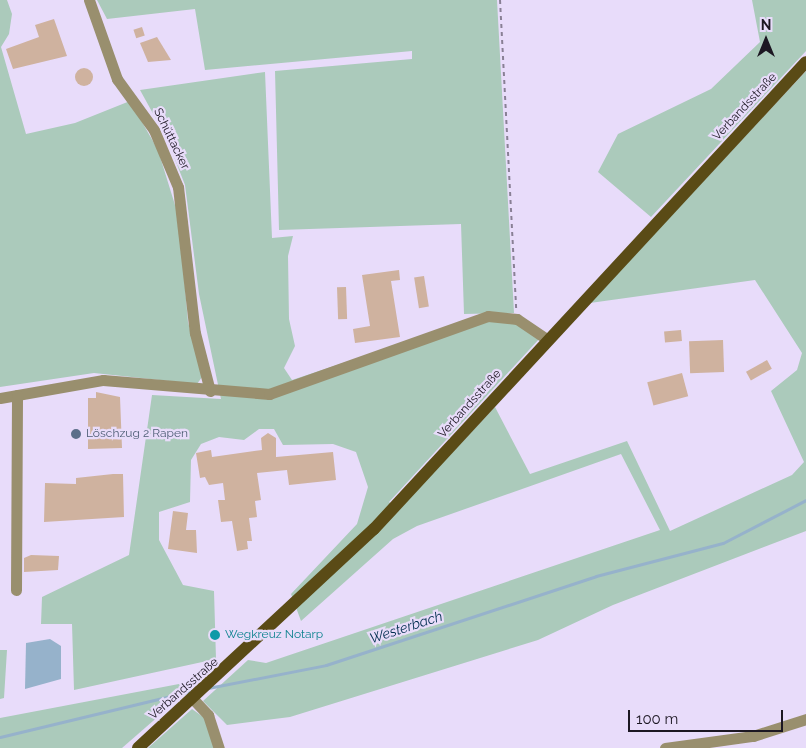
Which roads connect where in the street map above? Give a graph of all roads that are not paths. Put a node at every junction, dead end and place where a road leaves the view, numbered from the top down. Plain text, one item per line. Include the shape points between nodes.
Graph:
1 (89, 0) edge
2 (806, 62) edge
3 (548, 340) junction
4 (210, 391) junction
5 (17, 396) junction
6 (0, 398) edge
7 (16, 590) dead end
8 (203, 692) junction
9 (806, 719) edge
10 (138, 748) edge
11 (219, 748) edge
12 (665, 748) edge

1 - 4 street, Schüttacker via 117,79 154,130 178,187 192,315
2 - 3 main road, Verbandsstraße
3 - 4 street via 517,318 478,318 269,394
3 - 8 main road, Verbandsstraße via 374,529
4 - 5 street via 103,380
5 - 6 street
5 - 7 street
8 - 10 main road, Verbandsstraße
8 - 11 street
9 - 12 street via 753,736

